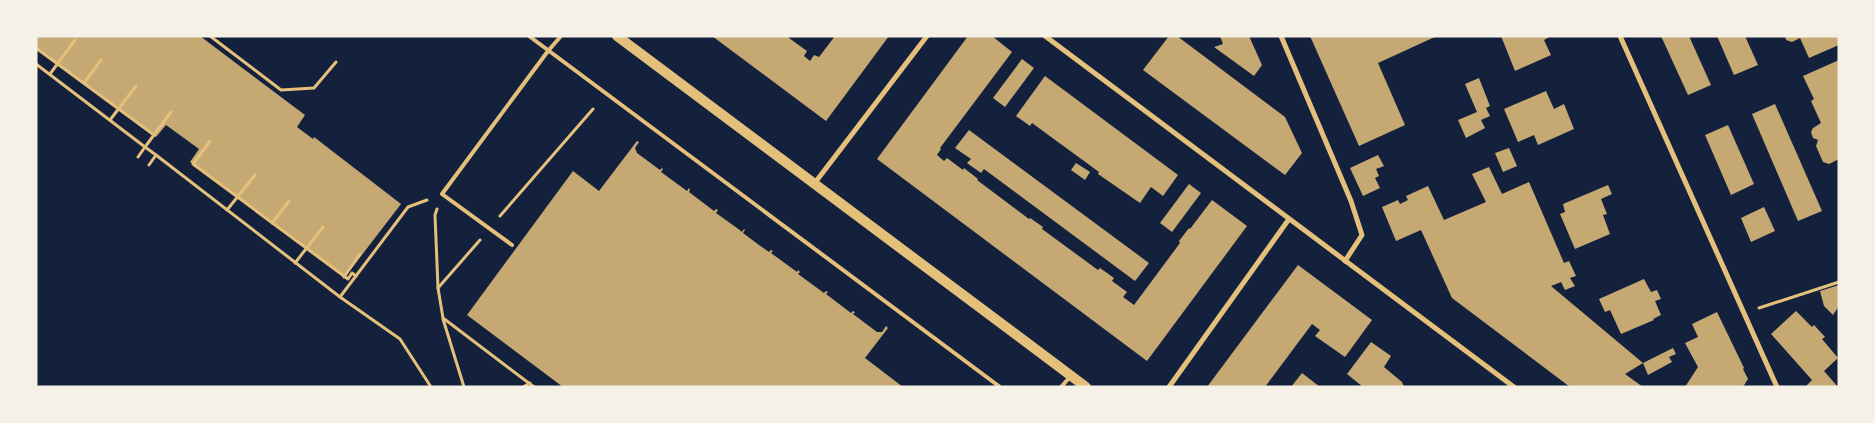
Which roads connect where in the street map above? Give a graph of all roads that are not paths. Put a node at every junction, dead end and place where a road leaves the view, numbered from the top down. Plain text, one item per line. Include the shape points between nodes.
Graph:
1 (529, 36) edge
2 (560, 36) edge
3 (617, 36) edge
4 (927, 36) edge
5 (1045, 36) edge
6 (1281, 36) edge
7 (1620, 36) edge
8 (548, 51) junction
9 (814, 184) junction
10 (1289, 219) junction
11 (512, 244) dead end
12 (1345, 261) junction
13 (1071, 376) junction
14 (1000, 387) edge
15 (1062, 387) edge
16 (1086, 387) edge
17 (1168, 387) edge
18 (1514, 387) edge
19 (1777, 387) edge

1 - 8 lane
2 - 8 lane
3 - 9 main road
4 - 9 street
5 - 10 street
6 - 12 street via 1362,235
7 - 19 street
8 - 11 lane via 442,194
8 - 14 lane
9 - 13 main road
10 - 12 street
10 - 17 street
12 - 18 street
13 - 15 lane
13 - 16 main road

